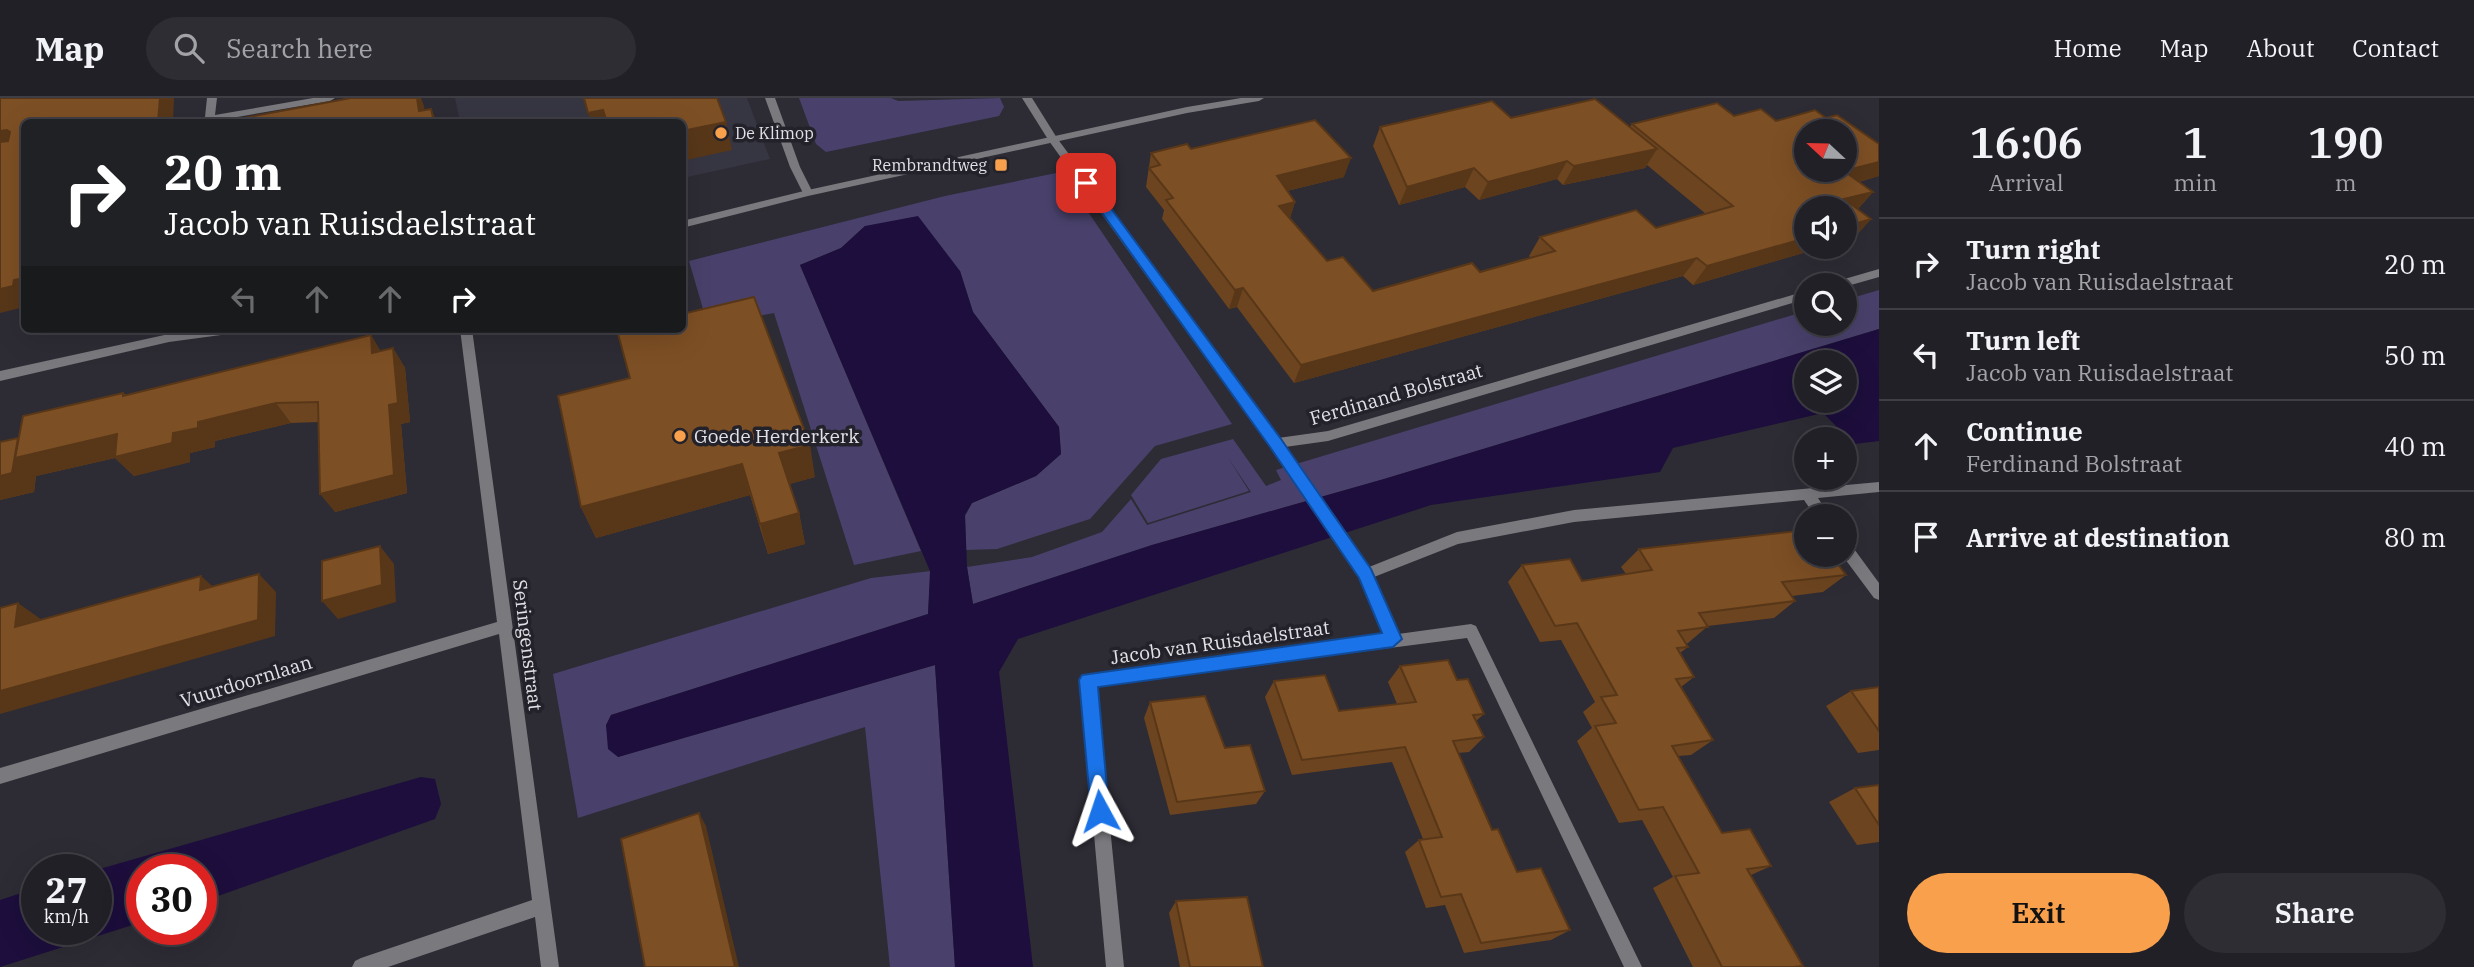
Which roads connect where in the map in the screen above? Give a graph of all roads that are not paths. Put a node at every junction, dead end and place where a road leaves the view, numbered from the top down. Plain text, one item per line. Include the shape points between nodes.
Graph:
1 (212, 98) edge
2 (330, 98) edge
3 (770, 98) edge
4 (1027, 98) edge
5 (1259, 98) edge
6 (210, 119) joint
7 (1053, 139) junction
8 (808, 193) junction
9 (686, 222) edge
10 (1879, 273) edge
11 (1857, 279) edge
12 (1794, 299) edge
13 (184, 333) edge
14 (207, 333) edge
15 (467, 333) edge
16 (170, 338) junction
17 (0, 376) edge
18 (1275, 443) junction
19 (1879, 487) edge
20 (1808, 495) junction
21 (1814, 504) edge
22 (1857, 564) edge
23 (1366, 574) junction
24 (1879, 594) edge
25 (504, 626) junction
26 (1393, 639) junction
27 (0, 776) edge
28 (541, 906) junction
29 (361, 967) edge
30 (550, 967) edge
31 (1115, 967) edge
32 (1633, 967) edge

1 - 6 street
2 - 6 street
3 - 8 street
4 - 7 street
5 - 7 street
7 - 8 street
7 - 18 street
8 - 9 street
10 - 11 street
12 - 18 street, Ferdinand Bolstraat via 1328,436
13 - 16 street
14 - 16 street
15 - 25 street, Seringenstraat
16 - 17 street
18 - 23 street
19 - 20 street
20 - 21 street
20 - 23 street via 1574,516 1457,538
22 - 24 street
23 - 26 street
25 - 27 street, Vuurdoornlaan
25 - 28 street, Seringenstraat
26 - 31 street, Jacob van Ruisdaelstraat via 1088,680
26 - 32 street, Jacob van Ruisdaelstraat via 1471,631
28 - 29 street
28 - 30 street, Seringenstraat

